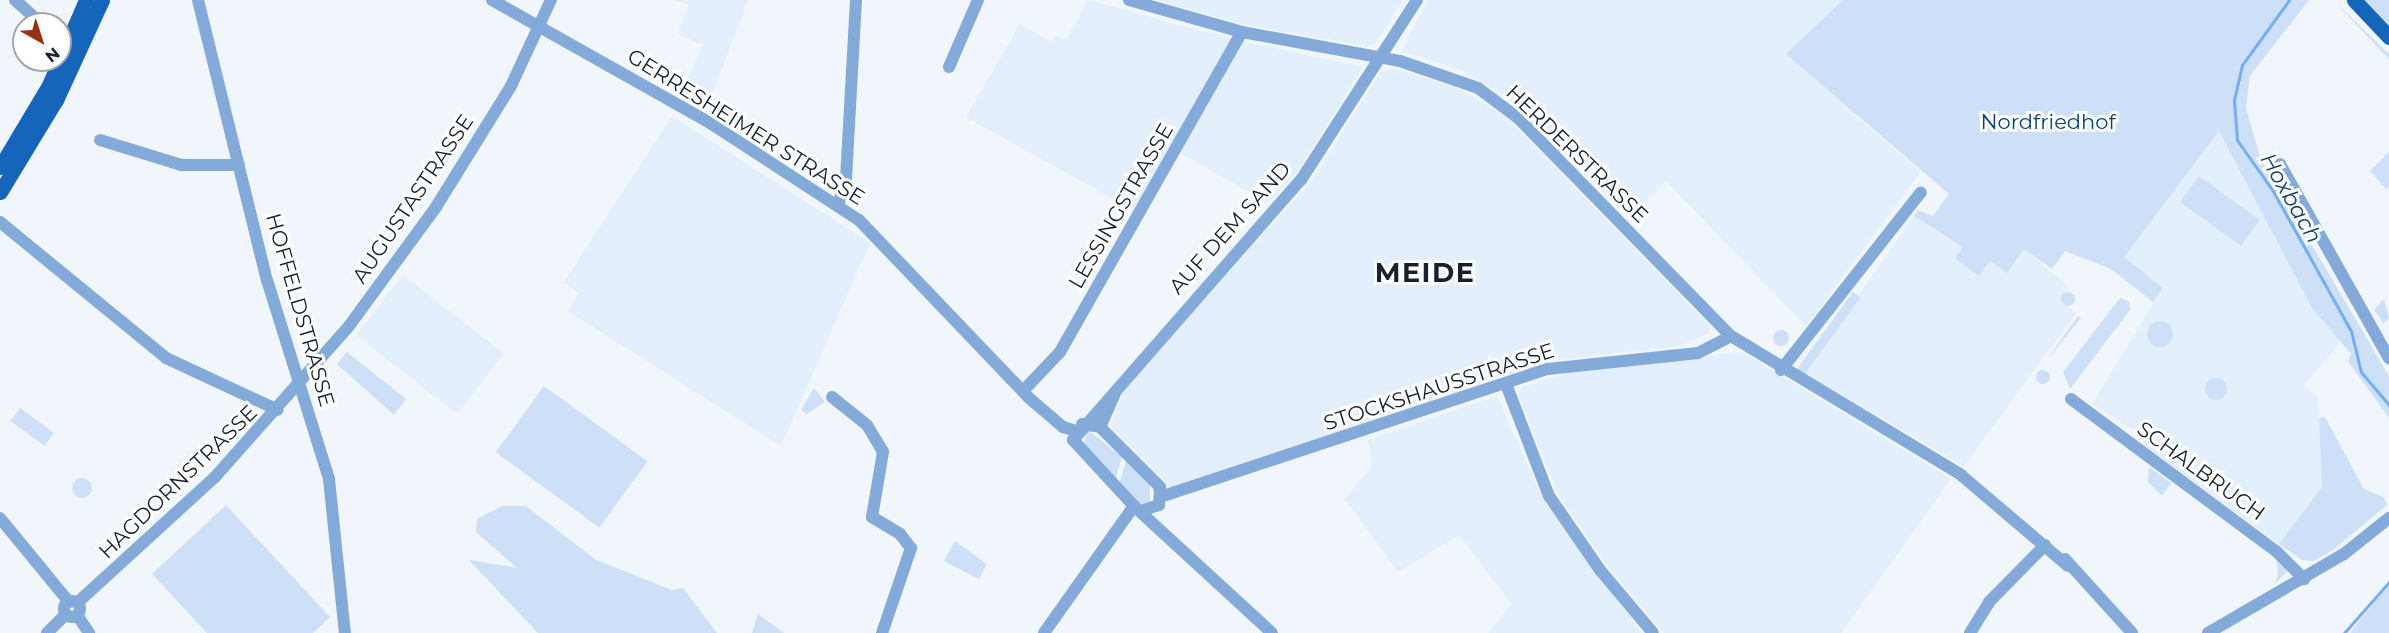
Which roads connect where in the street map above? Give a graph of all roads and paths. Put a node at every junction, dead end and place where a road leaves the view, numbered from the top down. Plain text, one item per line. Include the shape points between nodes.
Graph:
1 (15, 0) edge
2 (86, 0) edge
3 (102, 0) edge
4 (198, 0) edge
5 (492, 0) edge
6 (551, 0) edge
7 (856, 0) edge
8 (978, 0) edge
9 (1129, 0) edge
10 (1417, 0) edge
11 (2354, 0) edge
12 (28, 12) edge
13 (542, 25) junction
14 (1242, 32) junction
15 (2389, 37) edge
16 (1381, 58) junction
17 (950, 67) dead end
18 (100, 140) dead end
19 (239, 165) junction
20 (2280, 165) dead end
21 (0, 167) edge
22 (0, 192) edge
23 (1921, 192) dead end
24 (838, 206) junction
25 (0, 222) edge
26 (1731, 336) junction
27 (2389, 358) edge
28 (1781, 370) junction
29 (1120, 384) junction
30 (1506, 384) junction
31 (302, 385) junction
32 (1026, 394) junction
33 (832, 397) dead end
34 (2071, 399) dead end
35 (278, 410) junction
36 (1100, 427) junction
37 (1077, 432) junction
38 (1160, 502) junction
39 (1138, 509) junction
40 (0, 518) edge
41 (2389, 518) edge
42 (1174, 540) junction
43 (2048, 547) junction
44 (2304, 579) junction
45 (72, 608) junction
46 (47, 633) edge
47 (89, 633) edge
48 (345, 633) edge
49 (882, 633) edge
50 (1044, 633) edge
51 (1272, 633) edge
52 (1653, 633) edge
53 (1970, 633) edge
54 (2132, 633) edge
55 (2208, 633) edge

1 - 12 street
2 - 21 main road via 49,85
3 - 22 main road via 57,100
4 - 19 street, HOFFELDSTRASSE
5 - 13 street, GERRESHEIMER STRASSE
6 - 13 street, AUGUSTASTRASSE
7 - 24 street via 846,179
8 - 17 street
9 - 14 street, HERDERSTRASSE
10 - 16 street, AUF DEM SAND
11 - 15 main road
13 - 24 street, GERRESHEIMER STRASSE
13 - 31 street, AUGUSTASTRASSE via 436,207
14 - 16 street, HERDERSTRASSE
14 - 32 street, LESSINGSTRASSE via 1060,352
16 - 26 street, HERDERSTRASSE via 1458,78 1498,102
16 - 29 street, AUF DEM SAND via 1301,180
18 - 19 street via 182,165
19 - 31 street, HOFFELDSTRASSE via 267,280
20 - 27 street
23 - 28 street
24 - 32 street, GERRESHEIMER STRASSE via 874,232
25 - 35 street via 166,358
26 - 28 street, HERDERSTRASSE
26 - 30 street, STOCKSHAUSSTRASSE via 1698,353 1577,364
28 - 43 street, HERDERSTRASSE via 1961,476
29 - 36 street, AUF DEM SAND
29 - 37 street, AUF DEM SAND
30 - 38 street, STOCKSHAUSSTRASSE
30 - 52 street via 1549,496 1600,570
31 - 35 street, HAGDORNSTRASSE
31 - 48 street, HOFFELDSTRASSE via 337,517
32 - 37 street, GERRESHEIMER STRASSE
33 - 49 street via 867,425 884,452 872,517 900,534 911,548
34 - 44 street, SCHALBRUCH via 2276,551
35 - 45 street, HAGDORNSTRASSE via 156,534
36 - 37 street
36 - 38 street, GERRESHEIMER STRASSE via 1160,487
37 - 39 street, GERRESHEIMER STRASSE
38 - 39 street
38 - 42 street, GERRESHEIMER STRASSE
39 - 42 street, GERRESHEIMER STRASSE
39 - 50 street
40 - 45 street
41 - 44 street
42 - 51 street, GERRESHEIMER STRASSE
43 - 53 street via 1989,602
43 - 54 street, HERDERSTRASSE
44 - 55 street
45 - 46 street, HAGDORNSTRASSE
45 - 47 street

